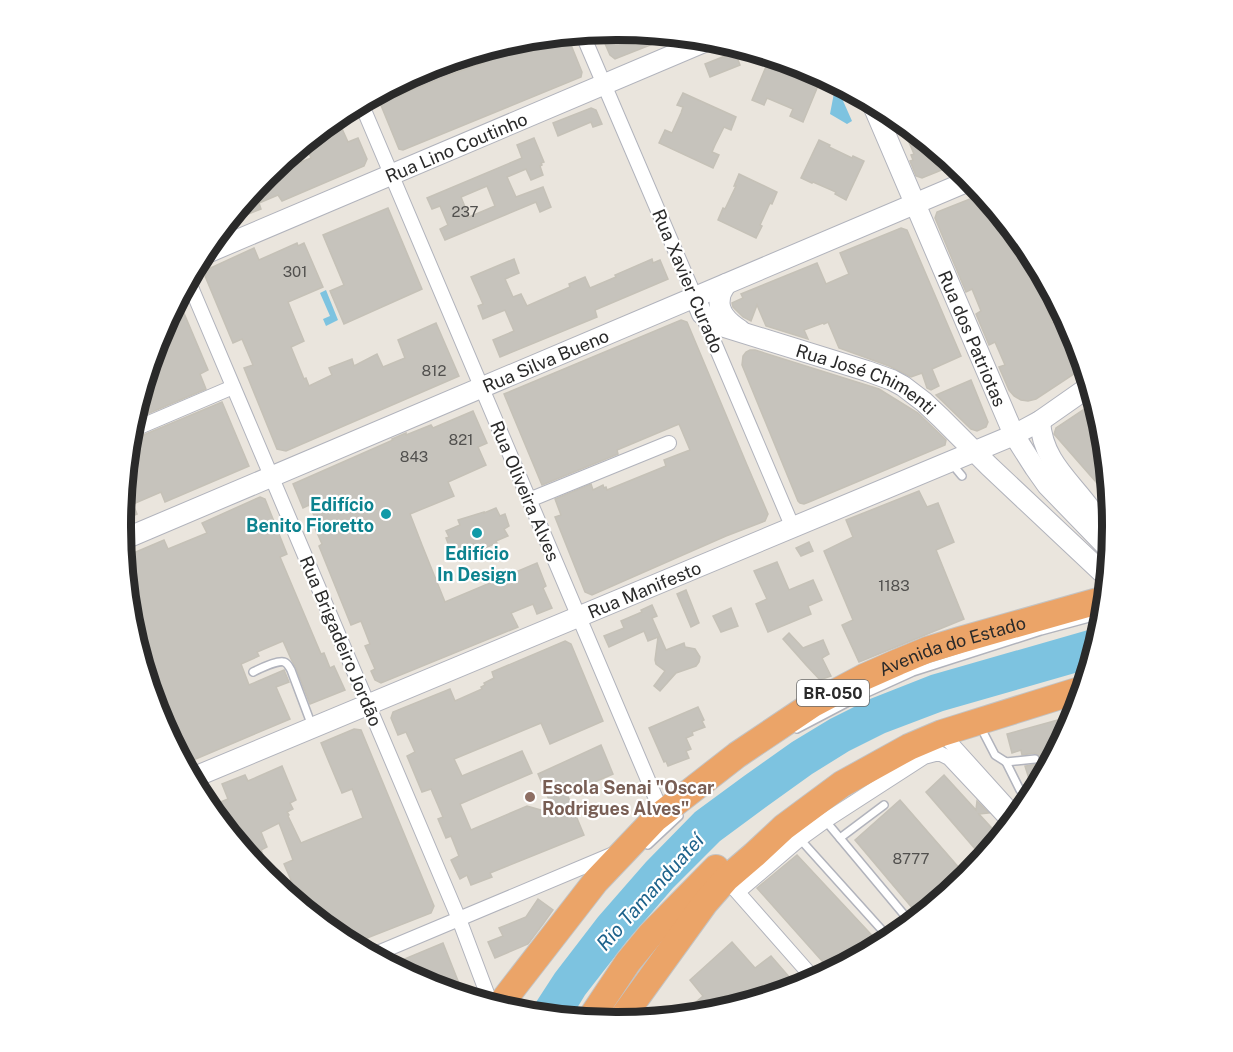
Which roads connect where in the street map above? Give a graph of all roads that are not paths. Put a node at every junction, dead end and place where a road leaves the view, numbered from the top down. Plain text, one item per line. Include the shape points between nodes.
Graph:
1 (586, 42) edge
2 (692, 47) edge
3 (604, 84) junction
4 (365, 112) edge
5 (878, 117) edge
6 (392, 174) junction
7 (961, 184) edge
8 (915, 204) junction
9 (219, 248) edge
10 (726, 284) junction
11 (192, 290) edge
12 (698, 306) junction
13 (742, 331) junction
14 (233, 387) junction
15 (482, 387) junction
16 (1082, 391) edge
17 (1040, 421) junction
18 (141, 426) edge
19 (1014, 435) junction
20 (669, 443) dead end
21 (975, 452) junction
22 (271, 477) junction
23 (529, 500) junction
24 (794, 528) junction
25 (1102, 529) edge
26 (131, 536) edge
27 (1102, 541) edge
28 (1098, 590) edge
29 (1096, 600) edge
30 (1096, 603) edge
31 (579, 617) junction
32 (253, 672) dead end
33 (1072, 692) edge
34 (368, 705) junction
35 (978, 721) junction
36 (313, 728) junction
37 (793, 732) dead end
38 (942, 733) junction
39 (1035, 759) dead end
40 (1006, 762) junction
41 (200, 775) edge
42 (1022, 792) edge
43 (884, 805) dead end
44 (689, 807) dead end
45 (1011, 809) edge
46 (662, 813) junction
47 (819, 813) junction
48 (1005, 818) edge
49 (790, 830) junction
50 (840, 838) junction
51 (636, 848) junction
52 (732, 885) junction
53 (905, 916) edge
54 (459, 919) junction
55 (883, 932) edge
56 (383, 951) edge
57 (808, 972) edge
58 (487, 994) edge
59 (505, 998) edge
60 (596, 1011) edge
61 (627, 1011) edge

1 - 3 street, Rua Xavier Curado
2 - 3 main road, Rua Lino Coutinho
3 - 6 main road, Rua Lino Coutinho
3 - 12 street, Rua Xavier Curado
4 - 6 street, Rua Oliveira Alves
5 - 8 main road, Rua dos Patriotas
6 - 9 main road, Rua Lino Coutinho
6 - 15 street, Rua Oliveira Alves
7 - 8 main road, Rua Silva Bueno
8 - 10 main road, Rua Silva Bueno
8 - 19 main road, Rua dos Patriotas
10 - 12 main road, Rua Silva Bueno
10 - 13 main road, Rua José Chimenti via 719,304 725,319
11 - 14 street, Rua Brigadeiro Jordão
12 - 13 main road, Rua José Chimenti via 718,325
12 - 15 main road, Rua Silva Bueno
12 - 24 street, Rua Xavier Curado
13 - 21 main road, Rua José Chimenti via 892,380 924,402
14 - 18 street
14 - 22 street, Rua Brigadeiro Jordão
15 - 22 main road, Rua Silva Bueno
15 - 23 street, Rua Oliveira Alves
16 - 17 main road, Rua Manifesto
17 - 19 main road, Rua Manifesto
17 - 25 main road via 1050,458
19 - 21 main road, Rua Manifesto
19 - 27 main road, Rua dos Patriotas via 1047,485
20 - 23 street
21 - 24 main road, Rua Manifesto via 956,469
21 - 28 main road
22 - 26 main road, Rua Silva Bueno
22 - 34 street, Rua Brigadeiro Jordão
23 - 31 street, Rua Oliveira Alves
24 - 31 main road, Rua Manifesto
29 - 46 highway, Avenida do Estado / BR-050 via 927,650 864,677 813,704 737,755
30 - 37 lane via 1041,631 913,672
31 - 34 main road, Rua Manifesto
31 - 46 street, Rua Oliveira Alves
32 - 36 lane via 278,662 287,664
33 - 35 highway
34 - 36 main road, Rua Manifesto
34 - 54 street, Rua Brigadeiro Jordão
35 - 38 highway
35 - 40 lane via 995,755
36 - 41 main road, Rua Manifesto
38 - 45 street
38 - 47 highway via 842,784
39 - 40 lane
40 - 42 lane
43 - 50 lane
44 - 51 lane
46 - 51 highway, Avenida do Estado / BR-050
47 - 48 street via 924,757 939,753 950,758
47 - 49 highway
47 - 50 lane
49 - 52 highway via 754,855
49 - 55 lane
49 - 60 highway via 757,838 721,863 651,934
50 - 53 lane
51 - 54 street
51 - 59 highway, Avenida do Estado / BR-050 via 596,881
52 - 57 street
52 - 61 highway via 698,912
54 - 56 street
54 - 58 street, Rua Brigadeiro Jordão

